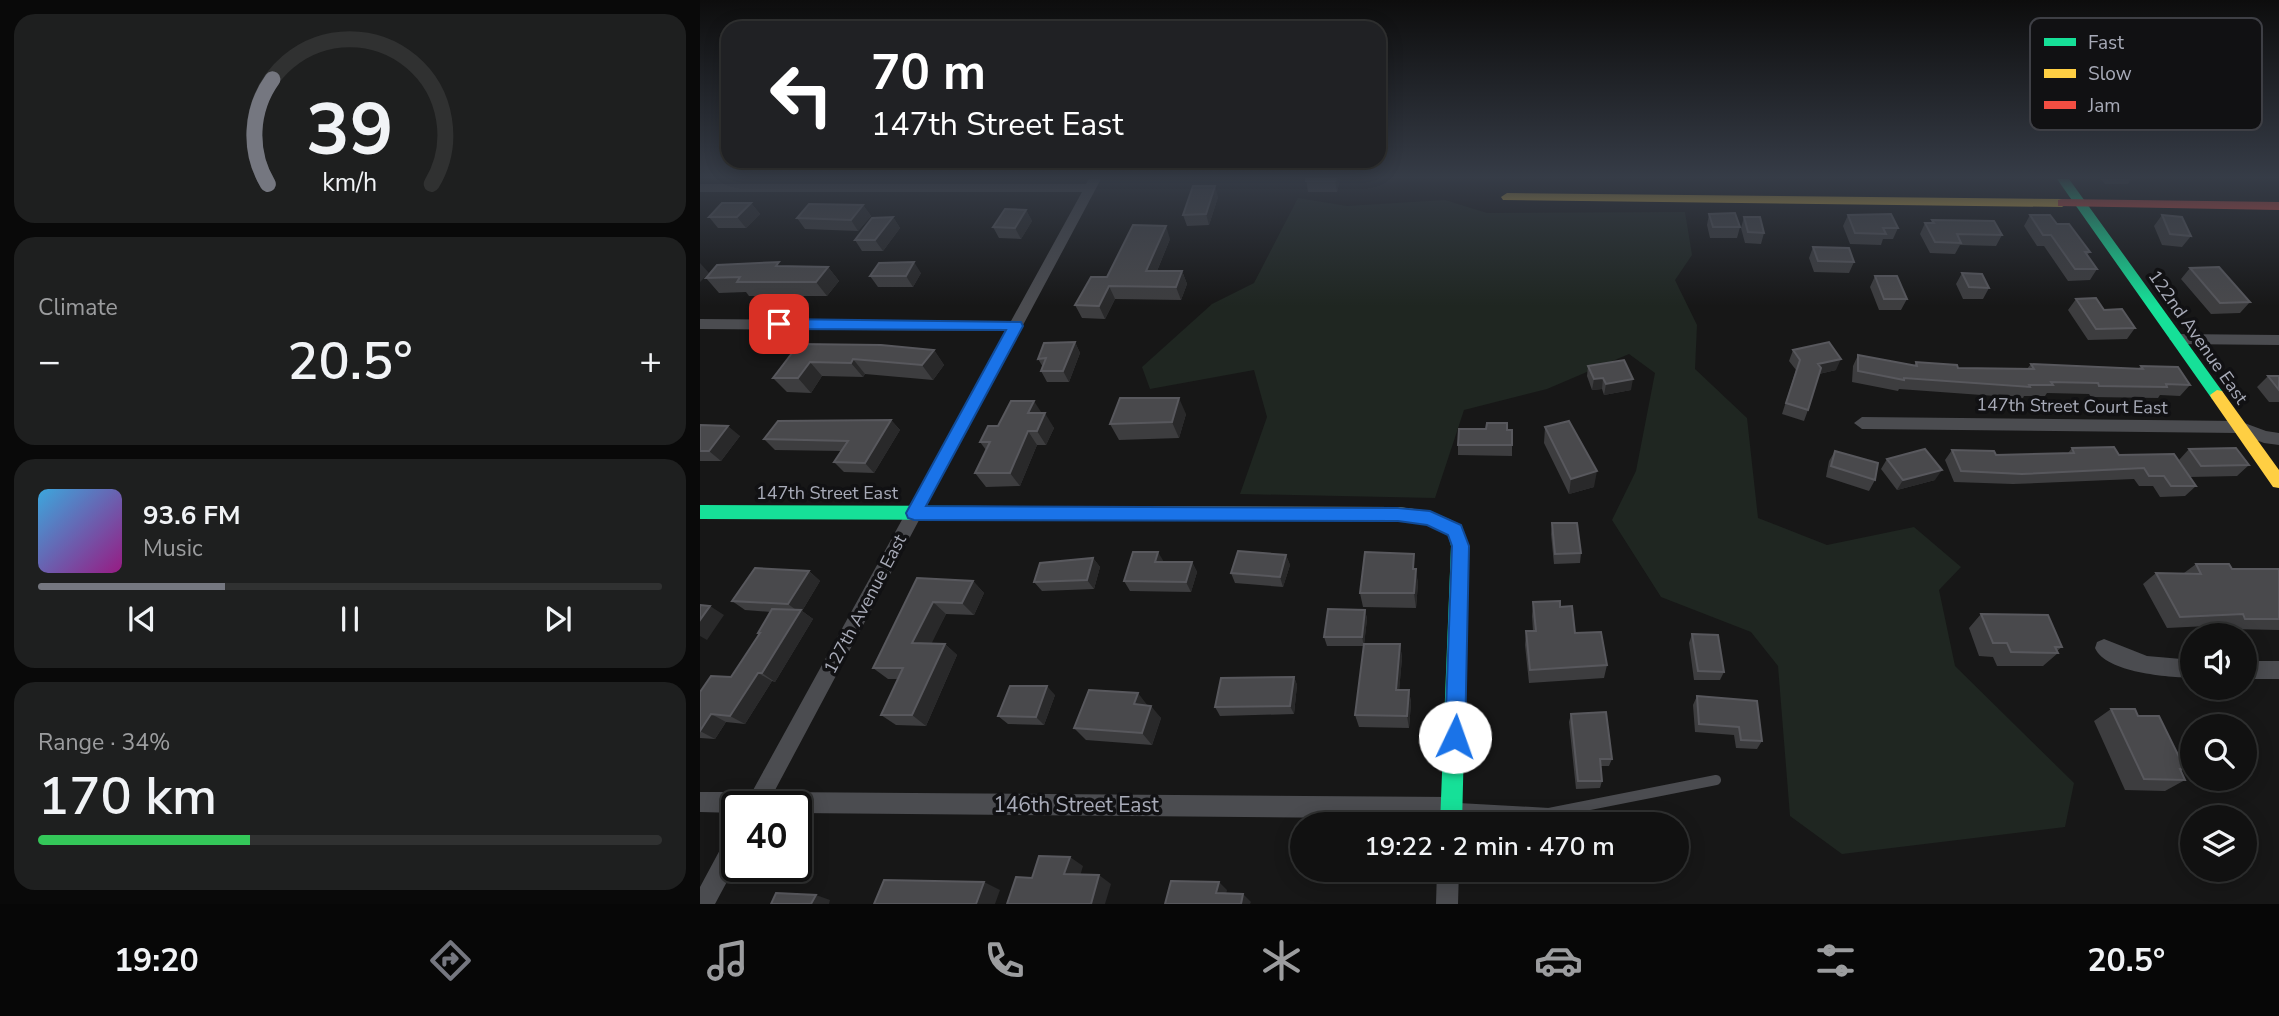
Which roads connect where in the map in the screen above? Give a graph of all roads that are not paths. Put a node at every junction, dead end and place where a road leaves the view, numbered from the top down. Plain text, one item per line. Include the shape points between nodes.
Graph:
1 (1072, 221) edge
2 (2092, 221) edge
3 (700, 324) edge
4 (1016, 326) junction
5 (2176, 339) junction
6 (2279, 340) edge
7 (1862, 423) dead end
8 (2239, 427) junction
9 (2279, 439) edge
10 (2279, 482) edge
11 (700, 512) edge
12 (914, 513) junction
13 (2104, 648) dead end
14 (2180, 669) edge
15 (2257, 670) edge
16 (2279, 670) edge
17 (1716, 780) dead end
18 (765, 791) edge
19 (700, 802) edge
20 (721, 803) edge
21 (812, 806) edge
22 (1451, 812) edge
23 (1554, 812) edge
24 (1290, 813) edge
25 (721, 871) edge
26 (1448, 882) edge
27 (703, 904) edge
28 (1447, 904) edge

1 - 4 street, 127th Avenue East
2 - 5 street, 122nd Avenue East
3 - 4 street
4 - 12 street, 127th Avenue East
5 - 6 street
5 - 8 street, 122nd Avenue East
7 - 8 street, 147th Street Court East
8 - 9 street, 147th Street Court East
8 - 10 street, 122nd Avenue East
11 - 12 street, 147th Street East
12 - 18 street, 127th Avenue East
12 - 22 street, 147th Street East via 1398,514 1430,518 1455,530 1460,546
13 - 14 street via 2151,668
15 - 16 street
17 - 23 lane
19 - 20 street, 146th Street East
21 - 24 street, 146th Street East
25 - 27 street
26 - 28 street

